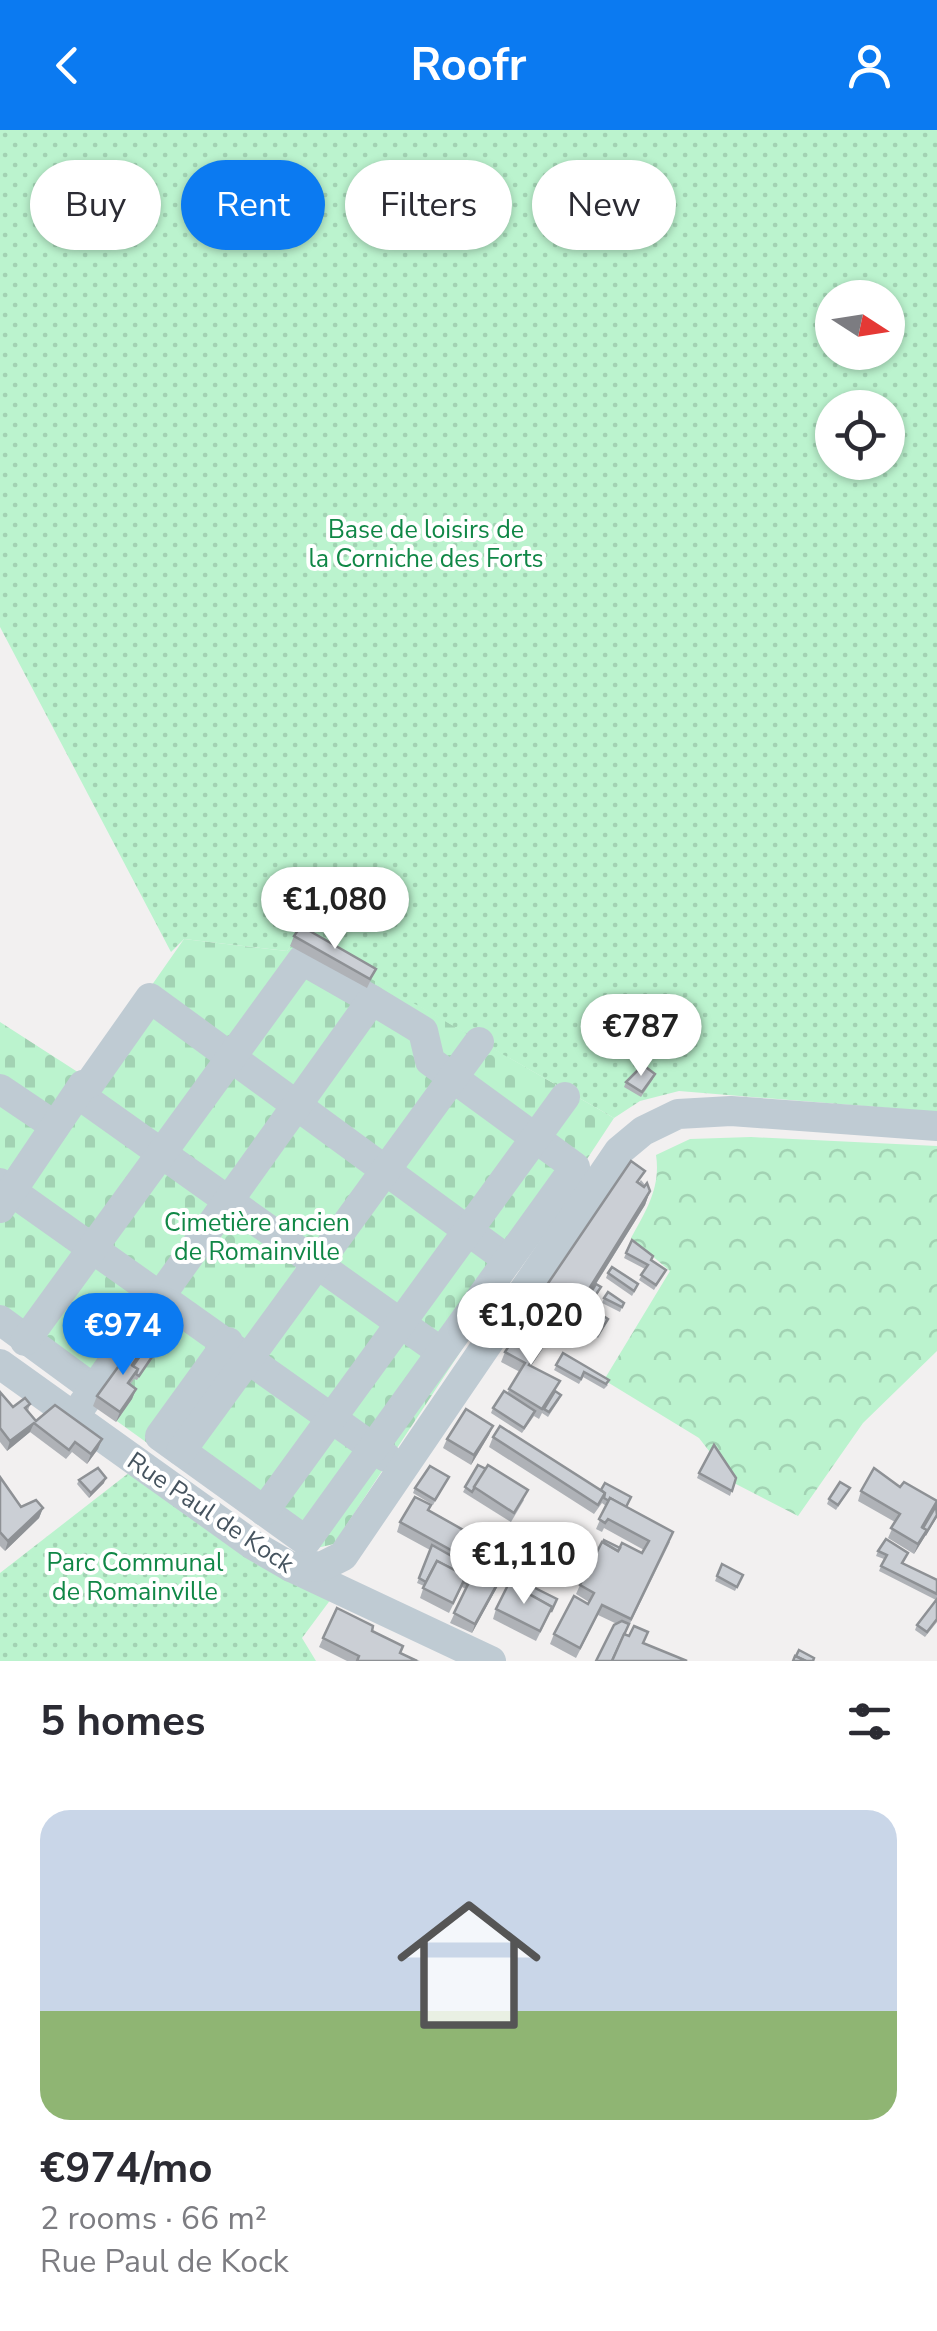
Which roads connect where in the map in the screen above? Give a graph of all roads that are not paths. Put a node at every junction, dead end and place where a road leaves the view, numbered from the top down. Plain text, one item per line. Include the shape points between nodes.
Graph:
1 (372, 1000) junction
2 (479, 1042) dead end
3 (232, 1058) junction
4 (454, 1078) junction
5 (0, 1090) edge
6 (78, 1094) junction
7 (565, 1097) dead end
8 (297, 1107) junction
9 (55, 1126) junction
10 (937, 1126) edge
11 (535, 1138) junction
12 (163, 1151) junction
13 (386, 1172) junction
14 (4, 1194) edge
15 (229, 1199) junction
16 (468, 1231) junction
17 (95, 1246) junction
18 (508, 1260) junction
19 (318, 1264) junction
20 (160, 1294) junction
21 (0, 1320) edge
22 (401, 1324) junction
23 (26, 1341) junction
24 (239, 1350) junction
25 (441, 1352) junction
26 (0, 1364) edge
27 (94, 1389) junction
28 (74, 1418) junction
29 (332, 1418) junction
30 (372, 1448) junction
31 (405, 1469) junction
32 (264, 1511) junction
33 (343, 1556) junction
34 (291, 1567) junction
35 (339, 1589) junction
36 (491, 1661) edge

1 - 3 street via 302,960
1 - 4 street via 423,1031 430,1062
1 - 8 street
2 - 4 street
3 - 6 street via 150,998
3 - 8 street
3 - 12 street
4 - 11 street
4 - 13 street
5 - 9 street
6 - 9 street
6 - 12 street
7 - 11 street
8 - 13 street
8 - 15 street
9 - 14 street
10 - 31 street via 731,1112 678,1114 644,1131 619,1150
11 - 16 street
11 - 18 street via 574,1167
12 - 15 street
12 - 17 street
13 - 16 street
13 - 19 street
14 - 17 street
15 - 19 street
15 - 20 street
16 - 18 street
16 - 22 street
17 - 20 street
17 - 23 street
18 - 25 street
19 - 22 street
19 - 24 street
20 - 24 street
20 - 27 street
21 - 23 street
22 - 25 street
22 - 29 street
23 - 27 street
24 - 29 street
24 - 32 street via 181,1451
25 - 30 street
26 - 28 street, Rue Paul de Kock
27 - 28 street
28 - 34 street, Rue Paul de Kock
29 - 30 street
29 - 32 street
30 - 31 street
30 - 32 street via 306,1541
31 - 33 street
33 - 34 street via 323,1566
33 - 35 street
34 - 35 street, Rue Paul de Kock
35 - 36 street, Rue Paul de Kock

